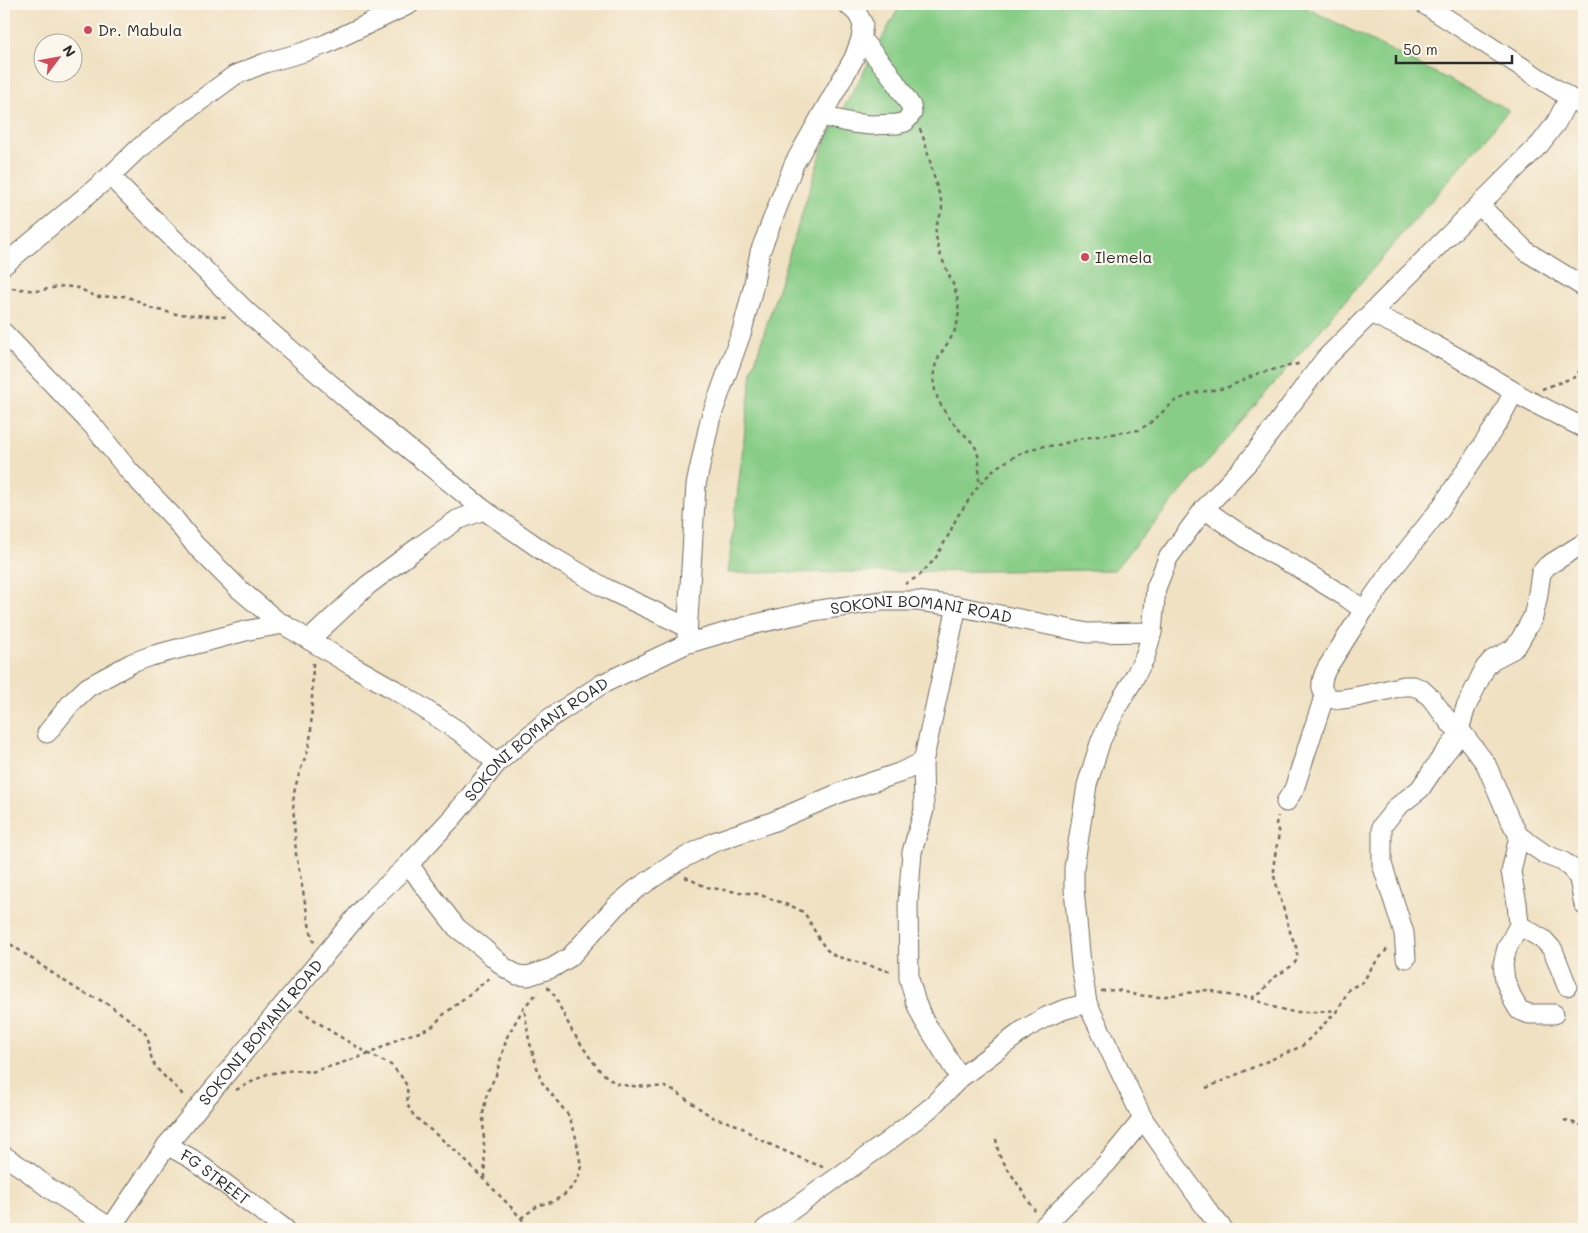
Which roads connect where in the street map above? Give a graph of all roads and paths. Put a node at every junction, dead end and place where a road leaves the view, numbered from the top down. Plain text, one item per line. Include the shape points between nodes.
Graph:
1 (382, 4) edge
2 (410, 4) edge
3 (847, 4) edge
4 (1424, 4) edge
5 (371, 22) junction
6 (861, 39) junction
7 (1577, 102) edge
8 (821, 116) junction
9 (910, 116) junction
10 (110, 176) junction
11 (1480, 206) junction
12 (4, 264) edge
13 (4, 287) edge
14 (1584, 288) edge
15 (1372, 314) junction
16 (254, 318) junction
17 (4, 333) edge
18 (1326, 359) junction
19 (1584, 365) edge
20 (1520, 395) junction
21 (1584, 428) edge
22 (979, 485) junction
23 (463, 493) junction
24 (1204, 509) junction
25 (484, 510) junction
26 (457, 520) junction
27 (1584, 543) edge
28 (905, 584) dead end
29 (957, 606) junction
30 (1364, 610) junction
31 (284, 624) junction
32 (1152, 632) junction
33 (687, 635) junction
34 (313, 642) junction
35 (1325, 694) junction
36 (1458, 731) junction
37 (47, 733) dead end
38 (923, 762) junction
39 (497, 763) junction
40 (1286, 802) joint
41 (1519, 836) junction
42 (410, 864) junction
43 (656, 876) junction
44 (1584, 905) edge
45 (1519, 925) junction
46 (1404, 933) junction
47 (4, 940) edge
48 (1406, 958) dead end
49 (319, 961) junction
50 (504, 967) junction
51 (909, 978) junction
52 (1568, 986) dead end
53 (1251, 998) junction
54 (286, 1000) junction
55 (1086, 1001) junction
56 (524, 1007) junction
57 (1338, 1010) junction
58 (1554, 1014) dead end
59 (369, 1054) junction
60 (960, 1078) junction
61 (1206, 1088) dead end
62 (234, 1091) dead end
63 (191, 1116) junction
64 (1143, 1119) junction
65 (1564, 1120) dead end
66 (1584, 1126) edge
67 (996, 1140) dead end
68 (167, 1145) junction
69 (4, 1156) edge
70 (842, 1173) junction
71 (485, 1179) junction
72 (521, 1218) junction
73 (1038, 1221) edge
74 (110, 1228) edge
75 (286, 1229) edge
76 (531, 1229) edge
77 (765, 1229) edge
78 (1223, 1229) edge

1 - 5 street
2 - 5 street
3 - 6 street via 863,24
4 - 7 street
5 - 10 street via 326,44 235,75 138,149
6 - 8 street via 854,58
6 - 9 street via 911,106
7 - 11 street
8 - 9 street via 870,125 897,124
8 - 33 street via 794,164 760,252 742,331 710,420 696,485
9 - 22 path via 918,125 929,153 942,207 935,232 942,261 955,286 958,305 955,328 934,369 936,394 954,425 976,449
10 - 12 street
10 - 16 street
11 - 14 street via 1527,252
11 - 15 street
13 - 16 path via 37,291 64,286 78,288 97,297 125,296 150,308 176,314
15 - 18 street
15 - 20 street via 1462,360
16 - 23 street
17 - 31 street via 94,427 128,471 173,517 194,545 239,589
18 - 22 path via 1259,374 1226,388 1194,393 1175,401 1139,430 1038,446 995,468
18 - 24 street via 1249,461
19 - 20 path via 1575,377
20 - 21 street
20 - 30 street
22 - 28 path via 957,517 935,560
23 - 25 street
23 - 26 street
24 - 30 street
24 - 32 street via 1168,558 1156,588
25 - 26 street
25 - 33 street via 549,555
26 - 34 street via 368,585
27 - 36 street via 1541,573 1533,617 1513,649 1492,660 1485,668 1468,701
29 - 32 street, SOKONI BOMANI ROAD via 1087,633
29 - 33 street, SOKONI BOMANI ROAD via 916,600 882,601
29 - 38 street
30 - 35 street via 1322,677 1321,687
31 - 34 street
31 - 37 street via 249,630 132,663 88,688
32 - 55 street via 1145,657 1101,740 1087,785 1074,889
33 - 39 street, SOKONI BOMANI ROAD via 550,718
34 - 39 street via 460,732
34 - 49 path via 311,733 293,802 296,854
35 - 36 street via 1334,699 1347,698 1413,686 1431,698
35 - 40 street via 1294,790
36 - 41 street via 1486,764
36 - 46 street via 1456,739 1420,789 1397,806 1382,826 1382,864
38 - 43 street via 714,842
38 - 51 street via 924,810 912,852 908,904
39 - 42 street, SOKONI BOMANI ROAD
40 - 53 path via 1276,824 1279,834 1274,876 1297,956 1293,965
41 - 44 street via 1572,868 1579,879
41 - 45 street via 1511,872
42 - 49 street, SOKONI BOMANI ROAD via 366,905
42 - 50 street via 457,928
43 - 50 street via 616,906 570,956 552,968 517,976
43 - 51 path via 686,877 706,886 758,894 796,908 807,917 827,950 835,956
45 - 52 street via 1544,940 1553,950
45 - 58 street via 1507,948 1503,964 1505,980 1519,1010 1529,1014
46 - 48 street
46 - 57 path via 1378,959 1363,982 1349,989
47 - 63 path via 53,974 105,1003 144,1032 153,1062 162,1075 180,1090
49 - 54 street, SOKONI BOMANI ROAD
50 - 59 path via 433,1026
51 - 60 street via 923,1019
53 - 55 path via 1208,990 1159,997 1102,990
53 - 57 path via 1292,1012
54 - 59 path
54 - 63 street, SOKONI BOMANI ROAD
55 - 60 street via 1026,1029
55 - 64 street
56 - 70 path via 546,986 591,1059 614,1083 665,1087 712,1116 740,1126 758,1139
56 - 71 path via 507,1037 487,1093 483,1114
56 - 72 path via 529,1040 541,1081 569,1116 582,1166 578,1179 564,1195 539,1205
57 - 61 path via 1302,1046
59 - 62 path via 311,1072 294,1070 266,1074
59 - 71 path via 391,1065 401,1076 407,1086 408,1106 414,1116
60 - 70 street via 929,1109
63 - 68 street, SOKONI BOMANI ROAD
64 - 73 street via 1107,1164
64 - 78 street
65 - 66 path
67 - 73 path via 999,1154
68 - 74 street, SOKONI BOMANI ROAD
68 - 75 street, FG STREET via 192,1159
69 - 74 street
70 - 77 street
71 - 72 path
72 - 76 path

